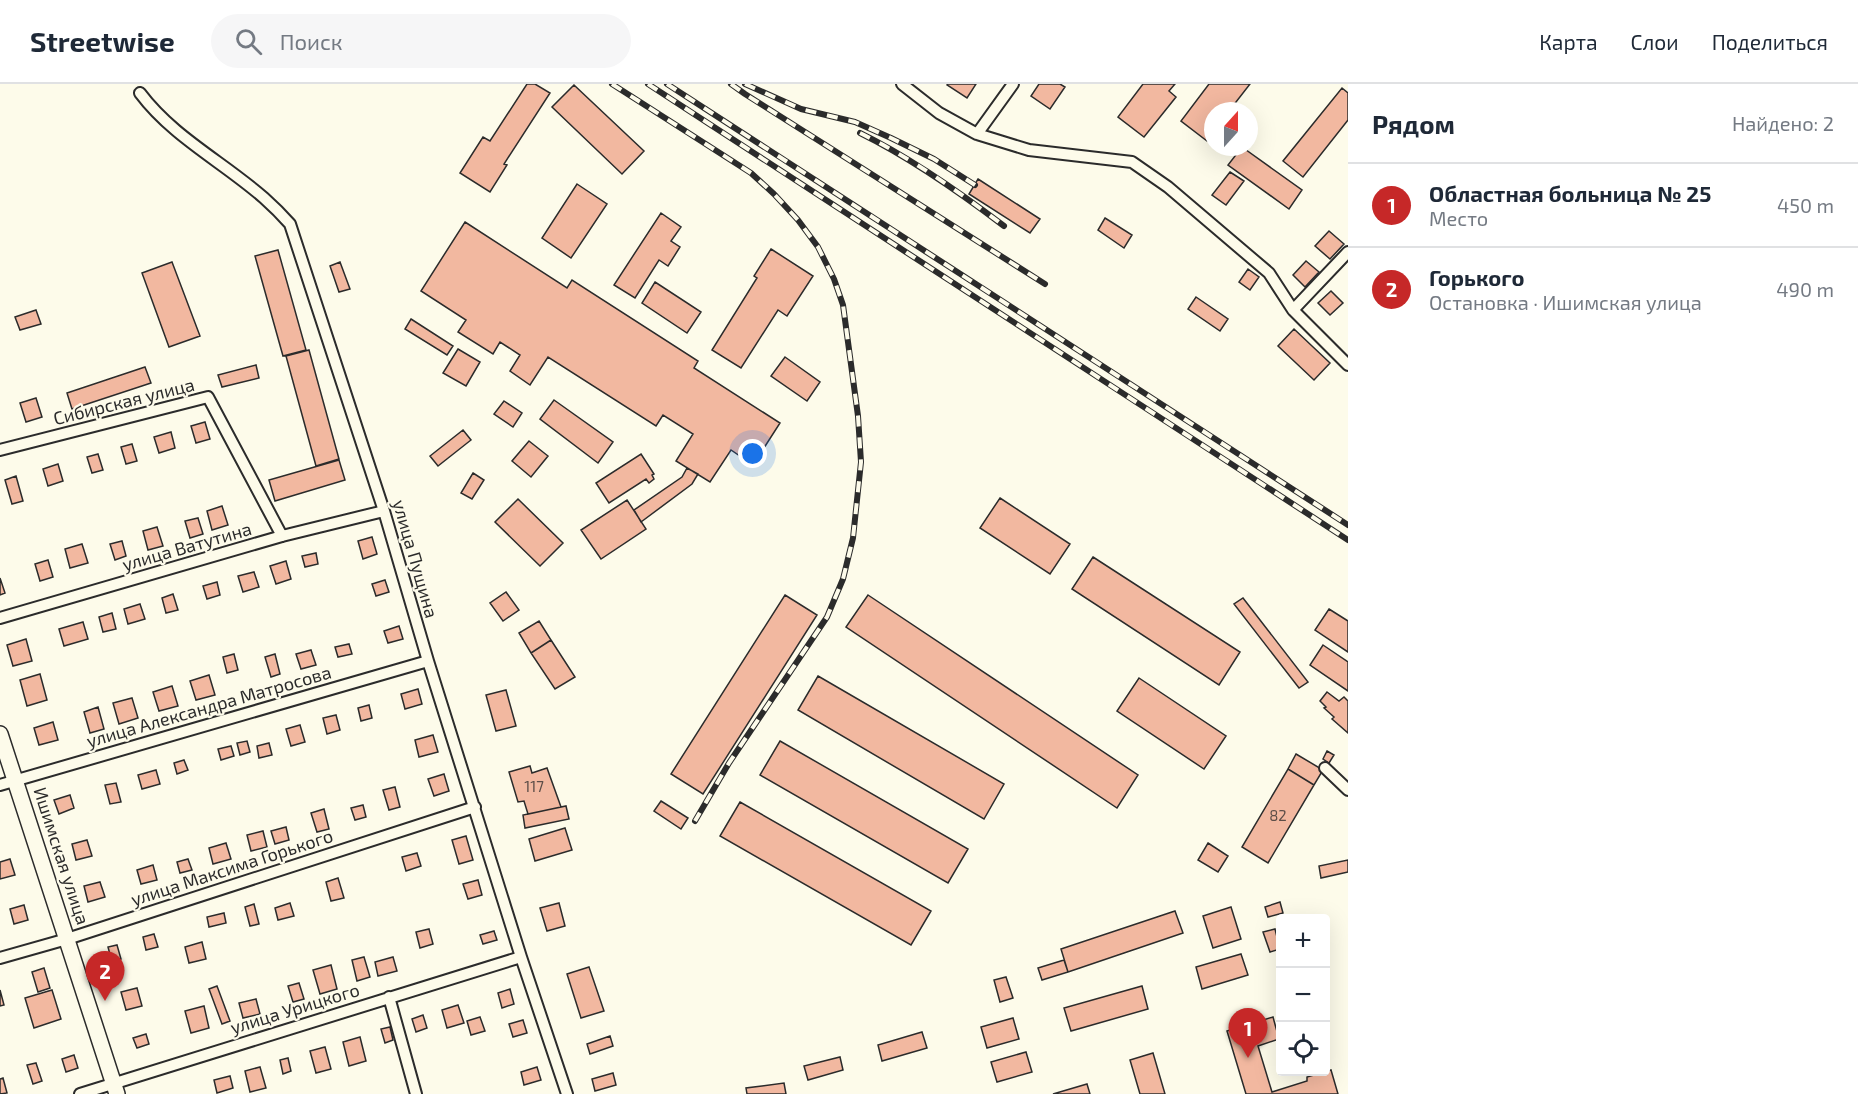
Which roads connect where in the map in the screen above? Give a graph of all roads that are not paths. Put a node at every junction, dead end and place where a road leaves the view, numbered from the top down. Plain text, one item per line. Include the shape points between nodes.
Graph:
1 (902, 84) edge
2 (1013, 84) edge
3 (140, 93) dead end
4 (977, 134) junction
5 (1348, 252) edge
6 (1293, 310) junction
7 (1348, 365) edge
8 (0, 450) edge
9 (384, 511) junction
10 (282, 536) junction
11 (0, 618) edge
12 (428, 661) junction
13 (0, 734) edge
14 (1325, 768) dead end
15 (8, 782) edge
16 (1348, 790) edge
17 (474, 807) junction
18 (67, 939) junction
19 (521, 957) junction
20 (0, 958) edge
21 (388, 997) junction
22 (116, 1089) edge
23 (80, 1094) edge
24 (416, 1094) edge
25 (567, 1094) edge

1 - 4 street via 939,113
2 - 4 street
3 - 9 street, улица Пущина via 174,129 264,198 290,224
4 - 6 street via 1029,150 1132,162 1168,187 1269,273
5 - 6 street
6 - 7 street
8 - 10 street, Сибирская улица via 208,398
9 - 10 street, улица Ватутина
9 - 12 street, улица Пущина
10 - 11 street, улица Ватутина
12 - 15 street, улица Александра Матросова
12 - 17 street, улица Пущина
13 - 15 main road, Ишимская улица
14 - 16 street
15 - 18 main road, Ишимская улица
17 - 18 street, улица Максима Горького
17 - 19 street, улица Пущина
18 - 20 street, улица Максима Горького
18 - 22 main road, Ишимская улица
19 - 21 street, улица Урицкого
19 - 25 street, улица Пущина
21 - 22 street, улица Урицкого
21 - 24 street
22 - 23 street, улица Урицкого

